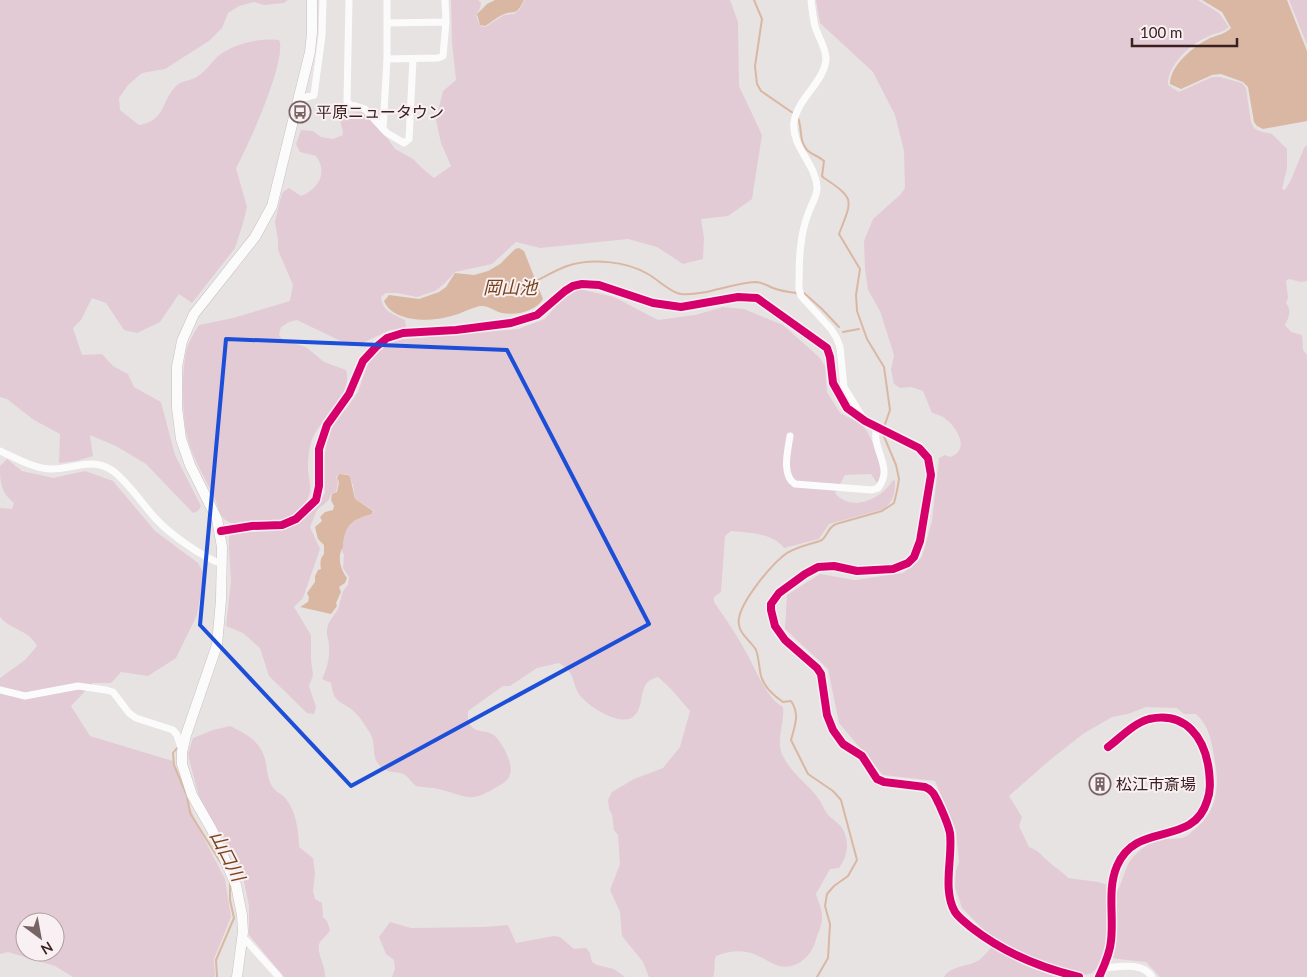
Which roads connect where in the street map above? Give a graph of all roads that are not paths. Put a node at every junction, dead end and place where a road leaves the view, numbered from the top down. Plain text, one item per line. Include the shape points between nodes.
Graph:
1 (312, 0) edge
2 (323, 0) edge
3 (350, 0) edge
4 (387, 0) edge
5 (445, 0) edge
6 (811, 0) edge
7 (446, 22) junction
8 (386, 23) junction
9 (386, 59) junction
10 (413, 59) junction
11 (299, 99) junction
12 (383, 129) junction
13 (865, 421) junction
14 (880, 429) junction
15 (790, 436) dead end
16 (0, 451) edge
17 (220, 531) junction
18 (222, 564) junction
19 (0, 690) edge
20 (1108, 747) dead end
21 (182, 752) junction
22 (242, 936) junction
23 (1101, 973) edge
24 (236, 977) edge
25 (279, 977) edge
26 (1079, 977) edge
27 (1152, 977) edge

1 - 11 main road via 310,52
2 - 11 street via 314,95
3 - 12 street via 347,101 365,109
4 - 8 street
5 - 7 street
6 - 13 street via 815,27 826,59 822,72 795,115 793,125 818,187 802,241 798,289 836,337 842,358 844,387
7 - 8 street
7 - 10 street via 443,56
8 - 9 street
9 - 10 street
9 - 12 street
10 - 12 street via 409,139 402,143
11 - 17 main road via 267,218 194,314 179,354 177,408 181,439 190,465 218,519
13 - 14 street
13 - 17 street via 847,408 836,392 827,348 757,298 738,297 673,307 598,285 582,284 565,290 538,315 511,323 403,333 381,341 364,361 349,394 327,425 319,449 320,486 316,500 296,519 282,525
14 - 15 street via 874,434 884,476 878,488 872,490 791,482 787,473
14 - 26 street via 919,448 930,465 920,541 914,557 901,566 874,571 818,567 787,586 775,598 770,610 773,621 785,640 821,674 827,715 843,744 862,756 877,779 925,787 935,795 950,832 949,892 957,915 982,936 1009,951 1056,972
16 - 18 street via 22,462 50,469 93,463 112,471 158,521 206,558
17 - 18 main road
18 - 21 main road via 217,645
19 - 21 street via 25,696 78,686 113,692 129,714 173,730
20 - 23 street via 1148,719 1178,721 1198,736 1203,745 1207,754 1210,788 1203,811 1192,823 1179,830 1145,838 1130,847 1120,859 1112,882 1111,943
21 - 22 main road via 182,764 192,795 212,830 236,885
22 - 24 main road
22 - 25 street
23 - 27 street via 1133,967 1150,973

